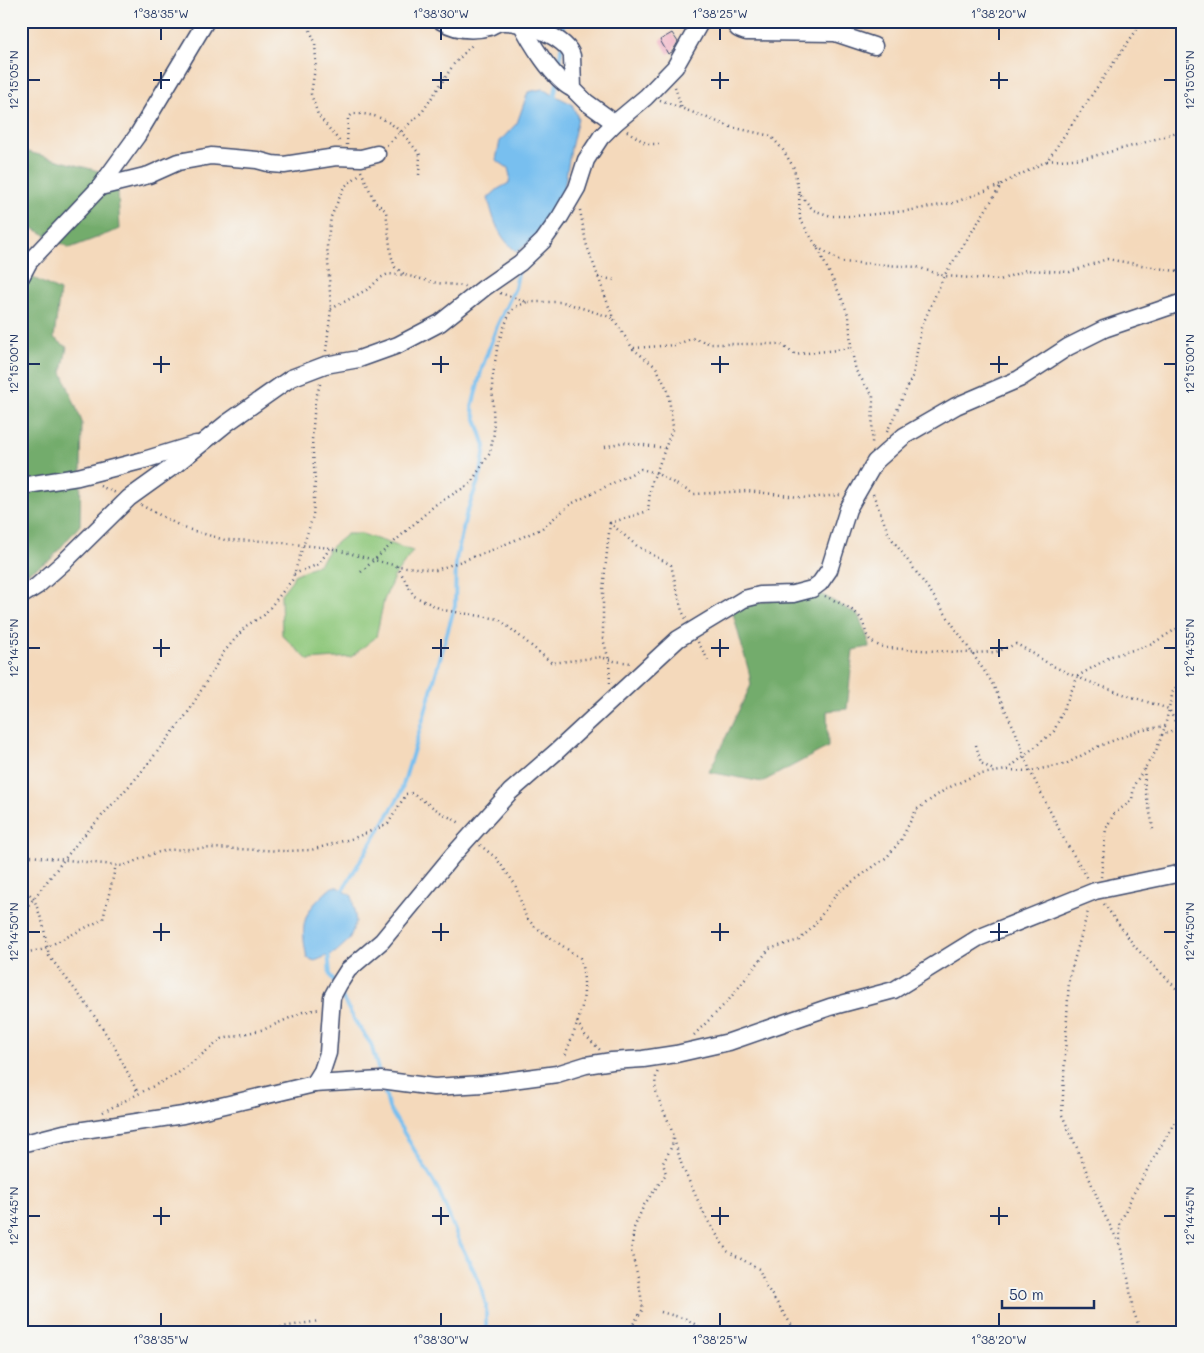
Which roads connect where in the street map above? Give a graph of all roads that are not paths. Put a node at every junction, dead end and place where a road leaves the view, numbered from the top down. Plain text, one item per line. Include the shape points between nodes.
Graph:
1 (206, 21) edge
2 (441, 21) edge
3 (701, 21) edge
4 (734, 21) edge
5 (521, 23) edge
6 (874, 46) dead end
7 (573, 89) junction
8 (615, 123) junction
9 (377, 154) road end
10 (100, 187) junction
11 (21, 276) edge
12 (1183, 302) edge
13 (1183, 310) edge
14 (1138, 318) junction
15 (202, 442) junction
16 (21, 486) edge
17 (21, 596) edge
18 (1183, 870) edge
19 (314, 1084) junction
20 (21, 1144) edge

1 - 10 street via 136,136
2 - 5 street via 466,30 490,27 500,22
3 - 8 street via 675,67
4 - 6 street via 738,29 746,32 835,33
5 - 7 street via 561,82
5 - 7 street via 568,47 572,56
7 - 8 street
8 - 15 street via 586,160 577,188 560,217 543,241 520,263 440,323 398,345 291,378
9 - 10 street via 284,165 210,156 178,162 149,175
10 - 11 street via 28,262
12 - 14 street
13 - 14 street via 1159,319
14 - 19 street via 1104,329 1068,347 1019,379 956,406 904,436 871,469 856,494 848,509 829,570 820,583 812,589 793,594 744,599 678,639 510,792 382,941 348,970 332,998 328,1053
15 - 16 street via 78,477
15 - 17 street via 129,498 64,562
18 - 19 street via 1177,874 1095,890 978,938 894,990 830,1007 729,1042 676,1054 586,1065 557,1074 483,1084 434,1087 381,1080
19 - 20 street via 183,1115 64,1133

